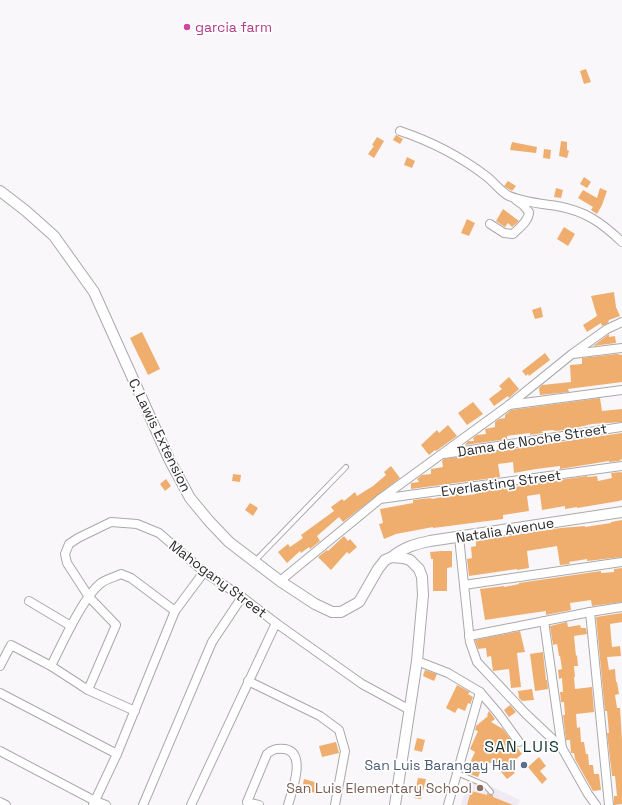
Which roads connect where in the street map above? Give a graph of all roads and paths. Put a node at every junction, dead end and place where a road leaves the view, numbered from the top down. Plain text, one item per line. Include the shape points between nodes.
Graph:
1 (400, 131) dead end
2 (0, 191) edge
3 (508, 196) junction
4 (490, 224) dead end
5 (622, 242) edge
6 (622, 322) edge
7 (622, 348) edge
8 (572, 354) junction
9 (622, 390) edge
10 (508, 405) junction
11 (622, 427) edge
12 (441, 454) junction
13 (622, 466) edge
14 (346, 467) dead end
15 (380, 499) junction
16 (622, 512) edge
17 (459, 537) junction
18 (392, 557) junction
19 (255, 561) junction
20 (622, 562) edge
21 (204, 572) junction
22 (280, 581) junction
23 (464, 585) junction
24 (88, 597) junction
25 (242, 597) junction
26 (29, 601) dead end
27 (622, 607) edge
28 (175, 611) junction
29 (590, 612) junction
30 (544, 621) junction
31 (276, 623) junction
32 (71, 626) junction
33 (469, 636) junction
34 (417, 661) junction
35 (0, 666) edge
36 (51, 666) junction
37 (248, 681) junction
38 (88, 690) junction
39 (480, 692) junction
40 (0, 693) edge
41 (410, 710) junction
42 (135, 711) junction
43 (519, 742) dead end
44 (562, 748) junction
45 (0, 751) edge
46 (117, 754) junction
47 (457, 773) junction
48 (491, 792) dead end
49 (0, 802) edge
50 (94, 803) edge
51 (6, 805) edge
52 (106, 805) edge
53 (143, 805) edge
54 (191, 805) edge
55 (259, 805) edge
56 (288, 805) edge
57 (335, 805) edge
58 (395, 805) edge
59 (448, 805) edge
60 (596, 805) edge
61 (609, 805) edge

1 - 3 street via 462,160 486,176
2 - 19 street, C. Lawis Extension via 54,236 94,292 169,459 190,498 229,542
3 - 4 street via 523,205 529,216 513,234 504,233
3 - 5 street via 585,214 602,223
6 - 8 street via 607,329
7 - 8 street
8 - 10 street
9 - 10 street
10 - 12 street
11 - 12 street, Dama de Noche Street
12 - 15 street
13 - 15 street, Everlasting Street
14 - 19 lane
15 - 22 street
16 - 17 street, Natalia Avenue
17 - 18 street, Natalia Avenue via 408,546
17 - 23 street
18 - 22 street, C. Lawis Extension via 378,568 359,602 341,612 324,609
18 - 34 street via 410,560 419,569 422,577 423,595
19 - 22 street, C. Lawis Extension
20 - 23 street
21 - 24 street, Mahogany Street via 159,533 137,524 111,522 69,544 65,554 67,563
21 - 25 street, Mahogany Street
21 - 28 street
23 - 33 street
24 - 28 street via 101,582 121,574 132,578
24 - 32 street
24 - 38 street, Mahogany Street via 116,626
25 - 31 street, Mahogany Street
25 - 53 street via 212,642
26 - 32 street
27 - 29 street
28 - 42 street
29 - 30 street
29 - 61 street
30 - 33 street
30 - 44 street
31 - 37 street
31 - 41 street, Mahogany Street via 362,684
32 - 36 street
33 - 44 street via 477,662
34 - 39 street via 448,673
34 - 41 street
35 - 36 street via 11,645
36 - 38 street
37 - 54 street
37 - 57 street via 320,716 340,730 345,751
38 - 42 street
39 - 43 street
39 - 47 street
40 - 46 street
41 - 58 street
42 - 46 street
44 - 60 street
45 - 50 street
46 - 50 street
47 - 48 lane via 485,785
47 - 59 street
49 - 51 street
50 - 52 street
55 - 56 street via 247,802 267,754 279,748 289,750 297,761

